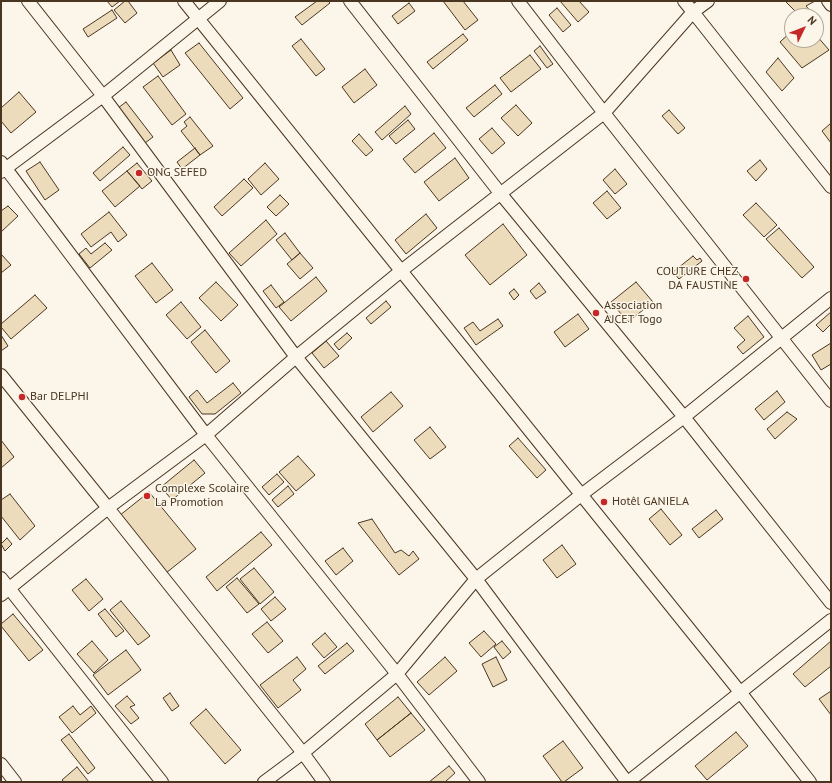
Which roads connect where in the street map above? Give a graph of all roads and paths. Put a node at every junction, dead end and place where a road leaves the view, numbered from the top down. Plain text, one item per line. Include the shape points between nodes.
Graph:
1 (28, 1) edge
2 (184, 1) edge
3 (220, 1) edge
4 (350, 1) edge
5 (518, 1) edge
6 (684, 1) edge
7 (708, 1) edge
8 (828, 1) edge
9 (831, 5) edge
10 (693, 12) junction
11 (197, 18) junction
12 (103, 96) junction
13 (604, 113) junction
14 (3, 167) edge
15 (831, 187) edge
16 (500, 193) junction
17 (401, 271) junction
18 (831, 298) edge
19 (782, 337) junction
20 (296, 357) junction
21 (1, 375) edge
22 (831, 400) edge
23 (684, 417) junction
24 (206, 434) junction
25 (581, 496) junction
26 (108, 508) junction
27 (1, 578) edge
28 (476, 579) junction
29 (5, 592) edge
30 (831, 603) edge
31 (831, 620) edge
32 (397, 674) junction
33 (740, 692) junction
34 (303, 753) junction
35 (1, 764) edge
36 (15, 782) edge
37 (162, 782) edge
38 (264, 782) edge
39 (324, 782) edge
40 (479, 782) edge
41 (627, 782) edge
42 (810, 782) edge

1 - 12 street
2 - 11 street
3 - 11 street
4 - 16 street
5 - 13 street
6 - 10 street
7 - 10 street
8 - 9 street
10 - 13 street
10 - 15 street
11 - 12 street
11 - 17 street
12 - 14 street
12 - 20 street
13 - 16 street
13 - 19 street
14 - 24 street
16 - 17 street
16 - 23 street
17 - 20 street
17 - 25 street
18 - 19 street
19 - 22 street
19 - 23 street
20 - 24 street
20 - 28 street
21 - 26 street
23 - 25 street
23 - 30 street
24 - 26 street
24 - 32 street
25 - 28 street
25 - 33 street
26 - 29 street
26 - 34 street
27 - 29 street
28 - 32 street
28 - 41 street
29 - 37 street
31 - 33 street
32 - 34 street
32 - 40 street
33 - 41 street
33 - 42 street
34 - 38 street
34 - 39 street
35 - 36 street

